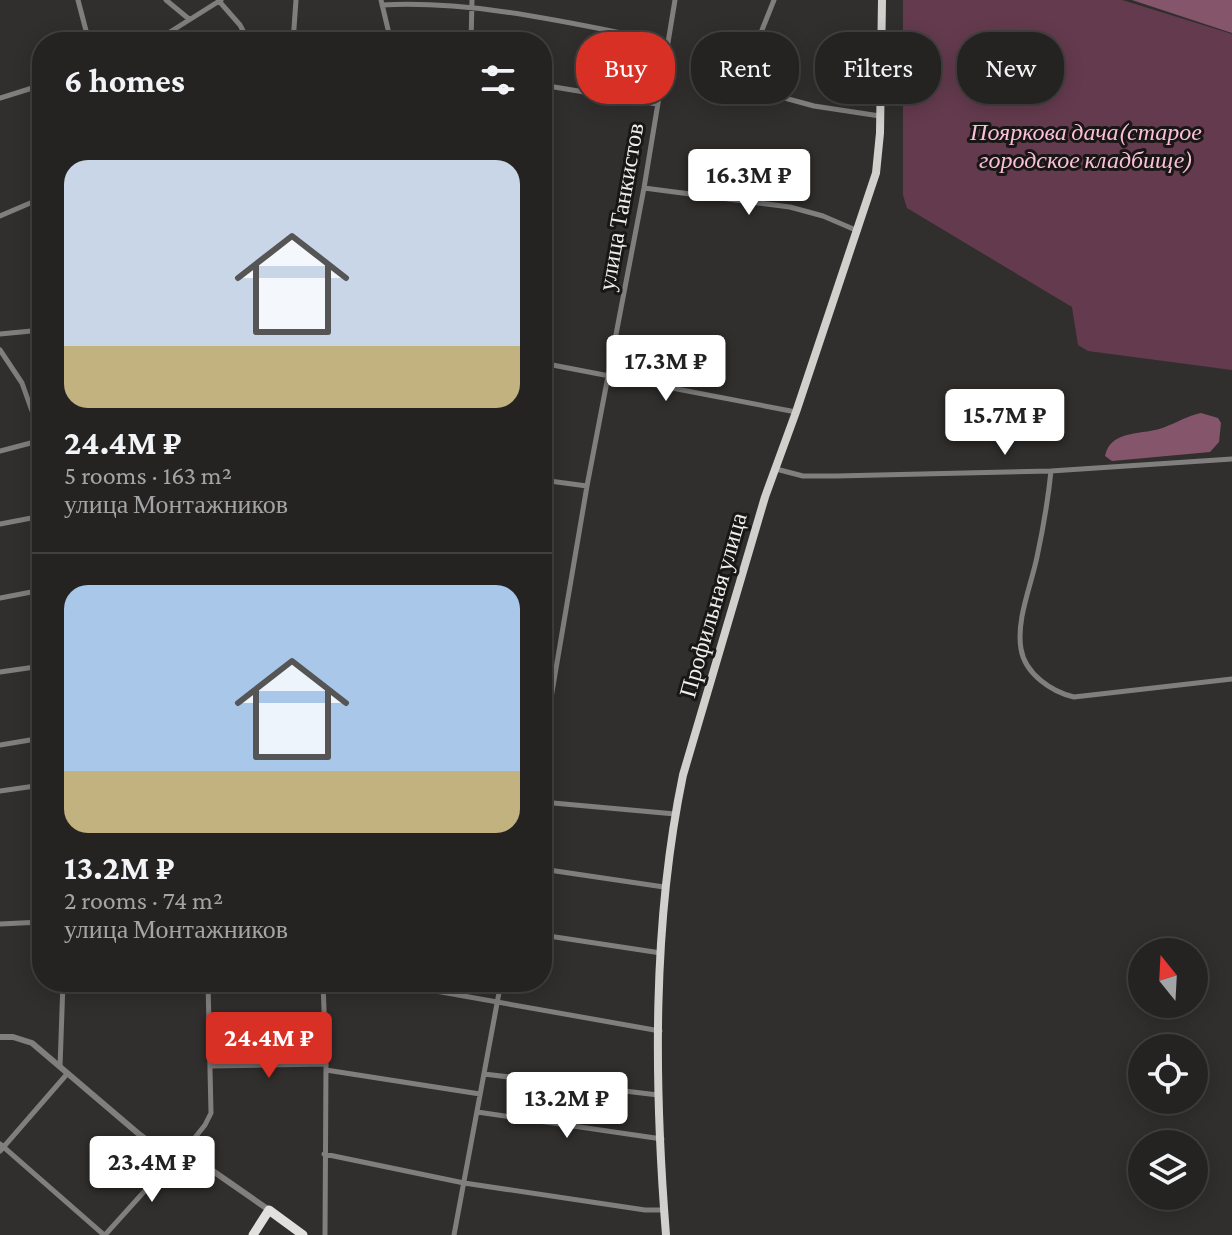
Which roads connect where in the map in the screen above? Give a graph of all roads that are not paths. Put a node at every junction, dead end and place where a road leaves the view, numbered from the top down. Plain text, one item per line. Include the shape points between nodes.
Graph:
1 (78, 0) edge
2 (166, 0) edge
3 (220, 0) edge
4 (296, 0) edge
5 (675, 0) edge
6 (774, 0) edge
7 (882, 0) edge
8 (381, 2) edge
9 (472, 2) edge
10 (189, 19) junction
11 (86, 32) edge
12 (169, 32) edge
13 (244, 32) edge
14 (294, 32) edge
15 (388, 32) edge
16 (471, 32) edge
17 (618, 32) edge
18 (669, 32) edge
19 (552, 87) edge
20 (32, 88) edge
21 (576, 91) edge
22 (0, 98) edge
23 (657, 104) edge
24 (880, 116) junction
25 (644, 188) junction
26 (32, 202) edge
27 (0, 216) edge
28 (858, 231) junction
29 (32, 331) edge
30 (0, 334) edge
31 (0, 350) edge
32 (552, 365) edge
33 (608, 377) junction
34 (32, 412) edge
35 (796, 412) junction
36 (32, 443) edge
37 (0, 451) edge
38 (1232, 459) edge
39 (776, 469) junction
40 (1051, 471) junction
41 (552, 481) edge
42 (587, 486) junction
43 (32, 518) edge
44 (0, 524) edge
45 (32, 592) edge
46 (0, 598) edge
47 (32, 667) edge
48 (0, 672) edge
49 (1232, 679) edge
50 (552, 692) edge
51 (32, 740) edge
52 (0, 745) edge
53 (32, 786) edge
54 (0, 791) edge
55 (552, 803) edge
56 (675, 814) junction
57 (552, 870) edge
58 (664, 887) junction
59 (32, 922) edge
60 (0, 924) edge
61 (552, 936) edge
62 (662, 953) junction
63 (63, 992) edge
64 (208, 992) edge
65 (323, 992) edge
66 (441, 992) edge
67 (499, 992) edge
68 (497, 1002) junction
69 (660, 1031) junction
70 (0, 1037) edge
71 (211, 1066) junction
72 (60, 1067) junction
73 (326, 1067) junction
74 (67, 1074) junction
75 (484, 1074) junction
76 (480, 1094) junction
77 (660, 1095) junction
78 (477, 1112) junction
79 (662, 1139) junction
80 (1, 1147) edge
81 (324, 1154) junction
82 (180, 1155) junction
83 (464, 1183) junction
84 (269, 1210) junction
85 (664, 1210) junction
86 (104, 1235) edge
87 (253, 1235) edge
88 (303, 1235) edge
89 (325, 1235) edge
90 (454, 1235) edge
91 (666, 1235) edge

1 - 11 street
2 - 10 street
3 - 10 street
3 - 13 street
4 - 14 street
5 - 18 street, улица Танкистов
6 - 24 street via 742,80 744,87
7 - 24 main road, Профильная улица
8 - 9 street
8 - 15 street
9 - 16 street
9 - 17 street
10 - 12 street
19 - 21 street
20 - 22 street
23 - 25 street, улица Танкистов
24 - 28 main road, Профильная улица via 876,173
25 - 28 street via 790,207
25 - 33 street, улица Танкистов
26 - 27 street
28 - 35 main road, Профильная улица
29 - 30 street
31 - 34 street via 22,383
32 - 33 street
33 - 35 street
33 - 42 street, улица Танкистов
35 - 39 main road, Профильная улица
36 - 37 street
38 - 40 street
39 - 40 street via 803,476
39 - 56 main road, Профильная улица
40 - 49 street via 1020,633 1025,661 1034,673 1054,690 1074,697
41 - 42 street
42 - 50 street, улица Танкистов
43 - 44 street
45 - 46 street
47 - 48 street
51 - 52 street
53 - 54 street
55 - 56 street
56 - 58 main road, Профильная улица
57 - 58 street
58 - 62 main road, Профильная улица
59 - 60 street
61 - 62 street
62 - 69 main road, Профильная улица
63 - 72 street
64 - 71 street
65 - 73 street
66 - 68 street
67 - 68 street
68 - 69 street
68 - 75 street
69 - 77 main road, Профильная улица
70 - 72 street via 32,1043
71 - 73 street
71 - 82 street via 211,1113
72 - 74 street
73 - 76 street
73 - 81 street
74 - 80 street
74 - 82 street via 151,1143
75 - 76 street
75 - 77 street
76 - 78 street
77 - 79 main road, Профильная улица
78 - 79 street
78 - 83 street
79 - 85 main road, Профильная улица
80 - 86 street
81 - 83 street
81 - 89 street
82 - 84 street via 214,1170
82 - 86 street
83 - 85 street
83 - 90 street
84 - 87 highway
84 - 88 highway
85 - 91 main road, Профильная улица

